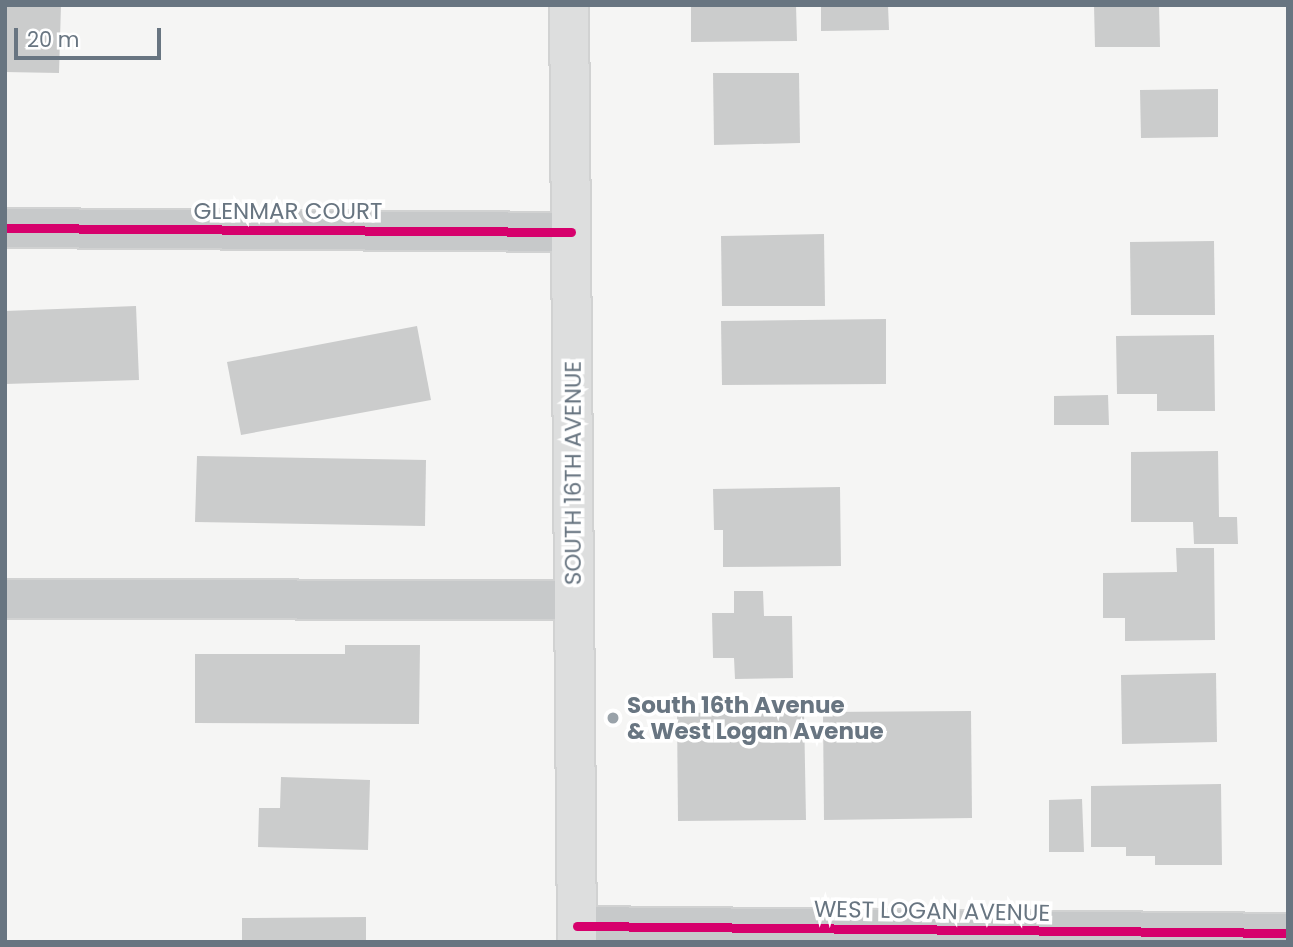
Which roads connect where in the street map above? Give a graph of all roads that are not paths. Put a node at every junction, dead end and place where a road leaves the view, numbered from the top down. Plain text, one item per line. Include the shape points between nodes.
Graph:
1 (569, 5) edge
2 (5, 228) edge
3 (571, 232) junction
4 (5, 598) edge
5 (574, 600) junction
6 (1288, 933) edge
7 (577, 934) edge

1 - 3 main road, SOUTH 16TH AVENUE
2 - 3 street, GLENMAR COURT
3 - 5 main road, SOUTH 16TH AVENUE
4 - 5 street
5 - 7 main road, SOUTH 16TH AVENUE
6 - 7 street, WEST LOGAN AVENUE

